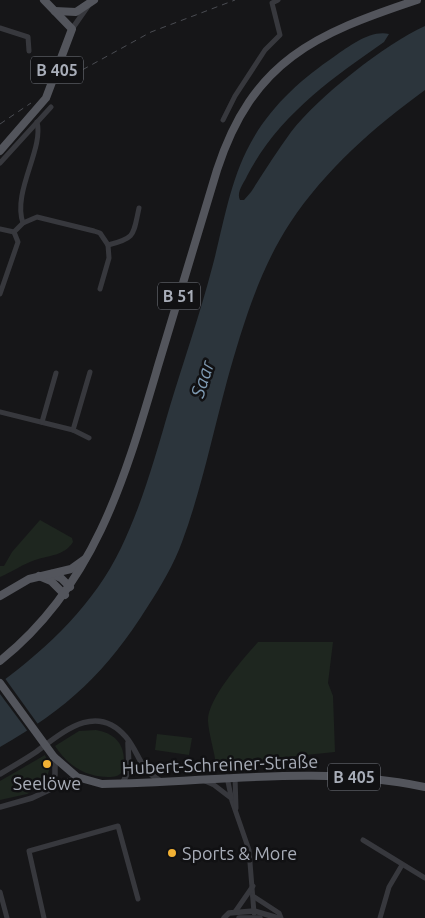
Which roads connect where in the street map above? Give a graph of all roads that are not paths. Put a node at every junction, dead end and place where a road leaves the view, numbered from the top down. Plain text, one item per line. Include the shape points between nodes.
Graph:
1 (44, 0) edge
2 (94, 0) edge
3 (278, 0) edge
4 (417, 0) edge
5 (53, 10) junction
6 (0, 28) edge
7 (72, 29) junction
8 (29, 51) dead end
9 (51, 107) dead end
10 (223, 120) dead end
11 (37, 122) junction
12 (0, 150) edge
13 (0, 163) edge
14 (139, 208) dead end
15 (23, 223) junction
16 (0, 229) edge
17 (14, 232) junction
18 (108, 245) junction
19 (100, 290) dead end
20 (0, 294) edge
21 (90, 372) dead end
22 (56, 373) dead end
23 (0, 412) edge
24 (42, 422) junction
25 (74, 430) junction
26 (89, 438) dead end
27 (90, 555) junction
28 (51, 574) junction
29 (37, 576) junction
30 (70, 587) junction
31 (65, 595) junction
32 (0, 596) edge
33 (0, 661) edge
34 (0, 683) edge
35 (125, 736) junction
36 (54, 758) junction
37 (0, 774) edge
38 (77, 777) junction
39 (231, 777) junction
40 (195, 779) junction
41 (161, 781) junction
42 (122, 784) junction
43 (425, 788) edge
44 (44, 794) junction
45 (231, 798) junction
46 (0, 807) edge
47 (236, 808) junction
48 (363, 840) dead end
49 (402, 865) junction
50 (425, 878) edge
51 (253, 886) junction
52 (0, 892) edge
53 (253, 896) junction
54 (138, 899) dead end
55 (235, 912) junction
56 (256, 916) edge
57 (7, 918) edge
58 (44, 918) edge
59 (227, 918) edge
60 (239, 918) edge
61 (280, 918) edge
62 (380, 918) edge

1 - 5 main road
2 - 5 main road via 76,12
2 - 7 street
3 - 10 street via 272,3 272,8 280,35 265,50
4 - 27 main road, B 51 via 350,23 304,48 267,80 236,122 223,150 131,456
5 - 7 main road
6 - 8 street via 28,37
7 - 12 main road, B 405 via 51,88 38,109
9 - 11 street
11 - 13 street
11 - 15 street via 38,133 24,186
14 - 18 street via 130,239
15 - 17 street
15 - 18 street via 37,217 94,231 100,233
16 - 17 street
17 - 20 street via 18,242
18 - 19 street via 109,258
21 - 25 street
22 - 24 street
23 - 24 street
24 - 25 street
25 - 26 street
27 - 28 main road via 71,569
27 - 30 main road, B 51
28 - 29 main road
28 - 30 main road
29 - 31 main road via 50,581
29 - 32 main road
30 - 31 main road, B 51
31 - 33 main road, B 51 via 27,638
34 - 36 main road, B 405, bridge
35 - 37 street via 109,724 86,721 70,727
35 - 41 street via 141,765
35 - 42 street via 130,761
36 - 38 main road, Hubert-Schreiner-Straße / B 405
36 - 44 street via 55,775
38 - 42 main road, Hubert-Schreiner-Straße / B 405 via 98,783
38 - 44 street
39 - 40 main road, Hubert-Schreiner-Straße / B 405
39 - 43 main road, Hubert-Schreiner-Straße / B 405 via 333,775
39 - 45 street
39 - 47 street
40 - 41 main road, Hubert-Schreiner-Straße / B 405
40 - 45 street via 214,785
41 - 42 main road, Hubert-Schreiner-Straße / B 405
44 - 46 street
45 - 47 street
47 - 51 street via 249,850
48 - 49 street
49 - 50 street
49 - 62 street via 389,887
51 - 53 street
51 - 55 street
52 - 57 street
53 - 56 street
53 - 61 street via 279,913
54 - 58 street via 118,826 28,851
55 - 56 street
55 - 59 street
56 - 60 street
56 - 61 street

